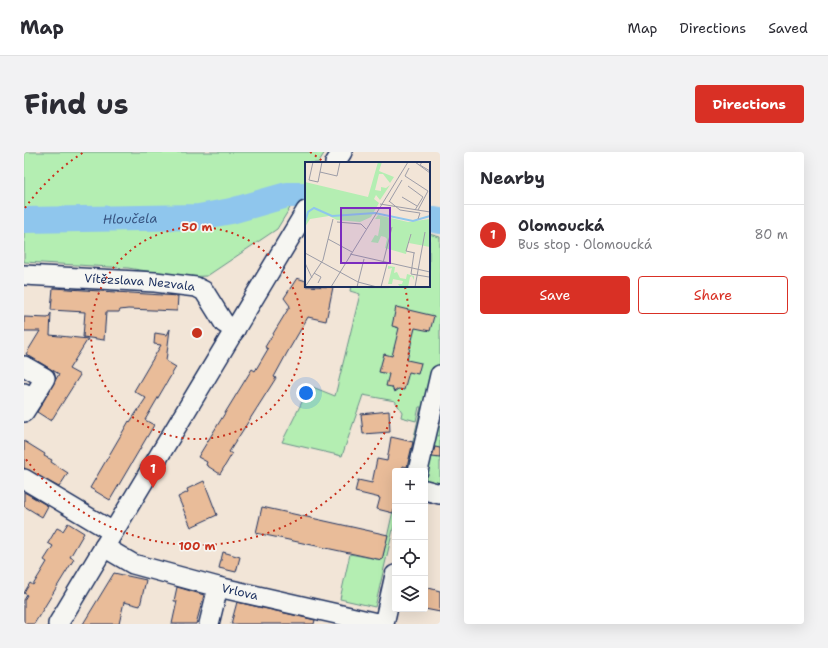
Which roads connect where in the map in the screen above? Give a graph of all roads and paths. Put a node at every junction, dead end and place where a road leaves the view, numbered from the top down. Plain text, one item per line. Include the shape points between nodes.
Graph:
1 (342, 152) edge
2 (337, 162) edge
3 (305, 213) edge
4 (24, 275) edge
5 (235, 330) junction
6 (24, 366) edge
7 (440, 375) edge
8 (437, 398) edge
9 (27, 401) edge
10 (419, 468) edge
11 (24, 479) edge
12 (428, 491) edge
13 (440, 494) edge
14 (108, 539) junction
15 (395, 576) edge
16 (218, 586) junction
17 (336, 619) edge
18 (58, 624) edge
19 (209, 624) edge
20 (382, 624) edge

1 - 2 street
3 - 5 street
4 - 5 street, Vítězslava Nezvala via 155,282 196,287 204,291 224,323
5 - 14 street
6 - 9 street via 45,378
7 - 8 street
8 - 10 street
11 - 14 street, Vrlova
12 - 13 street
14 - 16 street, Vrlova via 133,564
14 - 18 street
15 - 20 street
16 - 17 street, Vrlova
16 - 19 street
17 - 20 street, Vrlova

